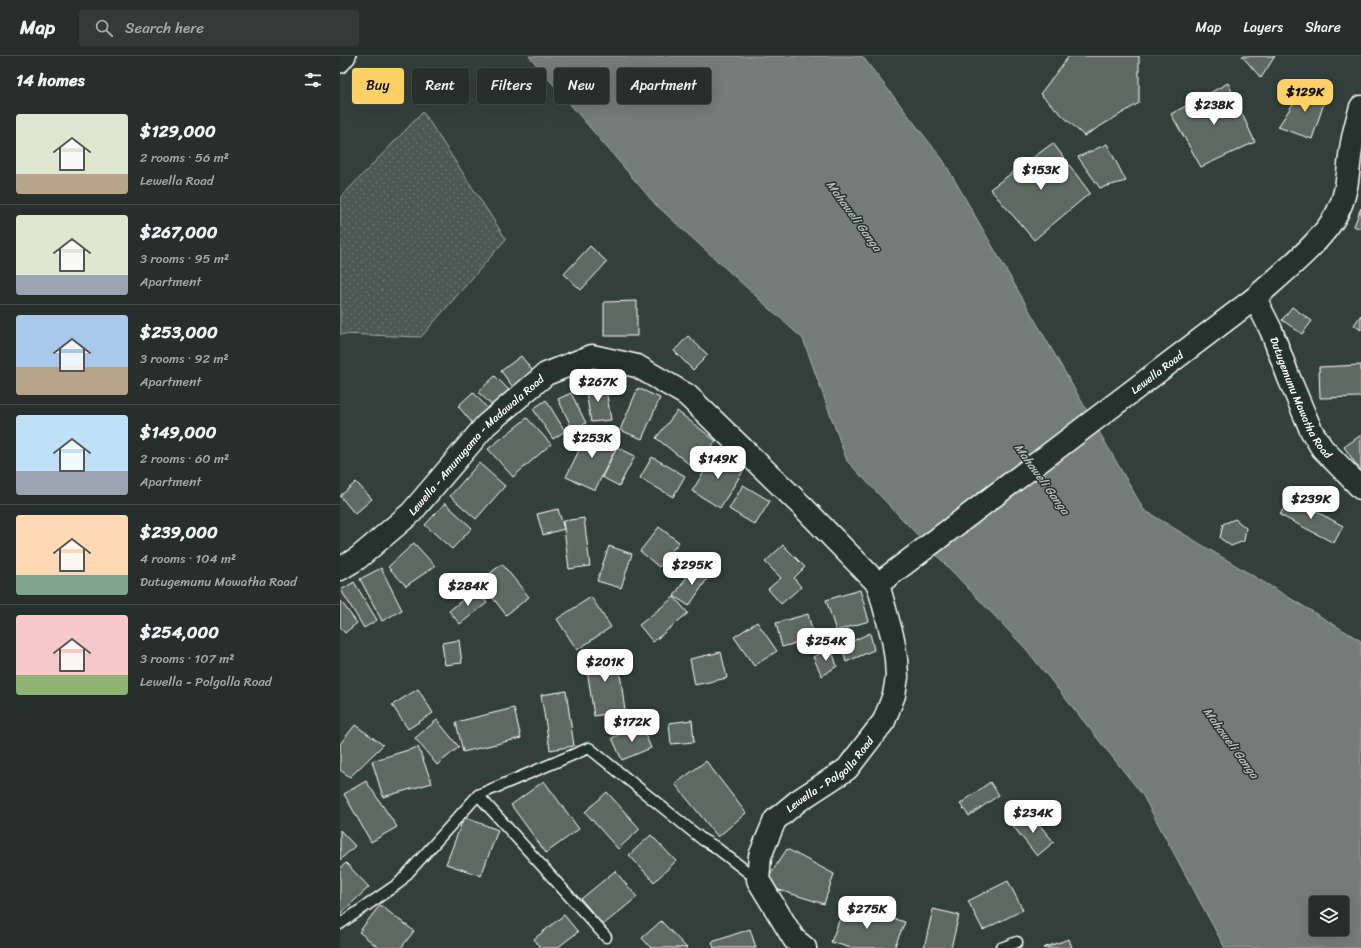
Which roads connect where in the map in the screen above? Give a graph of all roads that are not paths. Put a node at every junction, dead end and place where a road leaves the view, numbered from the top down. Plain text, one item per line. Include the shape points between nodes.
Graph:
1 (346, 56) edge
2 (340, 63) edge
3 (1361, 107) edge
4 (1255, 298) junction
5 (1361, 488) edge
6 (340, 569) edge
7 (878, 584) junction
8 (478, 795) junction
9 (758, 880) junction
10 (340, 924) edge
11 (606, 937) dead end
12 (1017, 942) dead end
13 (795, 945) edge
14 (1002, 948) edge

1 - 2 street
3 - 4 main road, Lewella Road via 1351,148 1348,178 1339,210 1320,236
4 - 5 main road, Dutugemunu Mawatha Road via 1271,330 1311,430 1322,448
4 - 7 main road, Lewella Road
6 - 7 main road, Lewella - Amunugama - Madawala Road via 358,558 411,513 486,425 546,374 592,356 637,366 687,395
7 - 9 main road, Lewella - Polgolla Road via 893,639 897,677 894,695 884,721 847,769 798,801 775,820 760,856
8 - 9 lane via 589,748 703,840
8 - 10 lane via 399,883
8 - 11 lane
9 - 13 main road
12 - 14 lane

